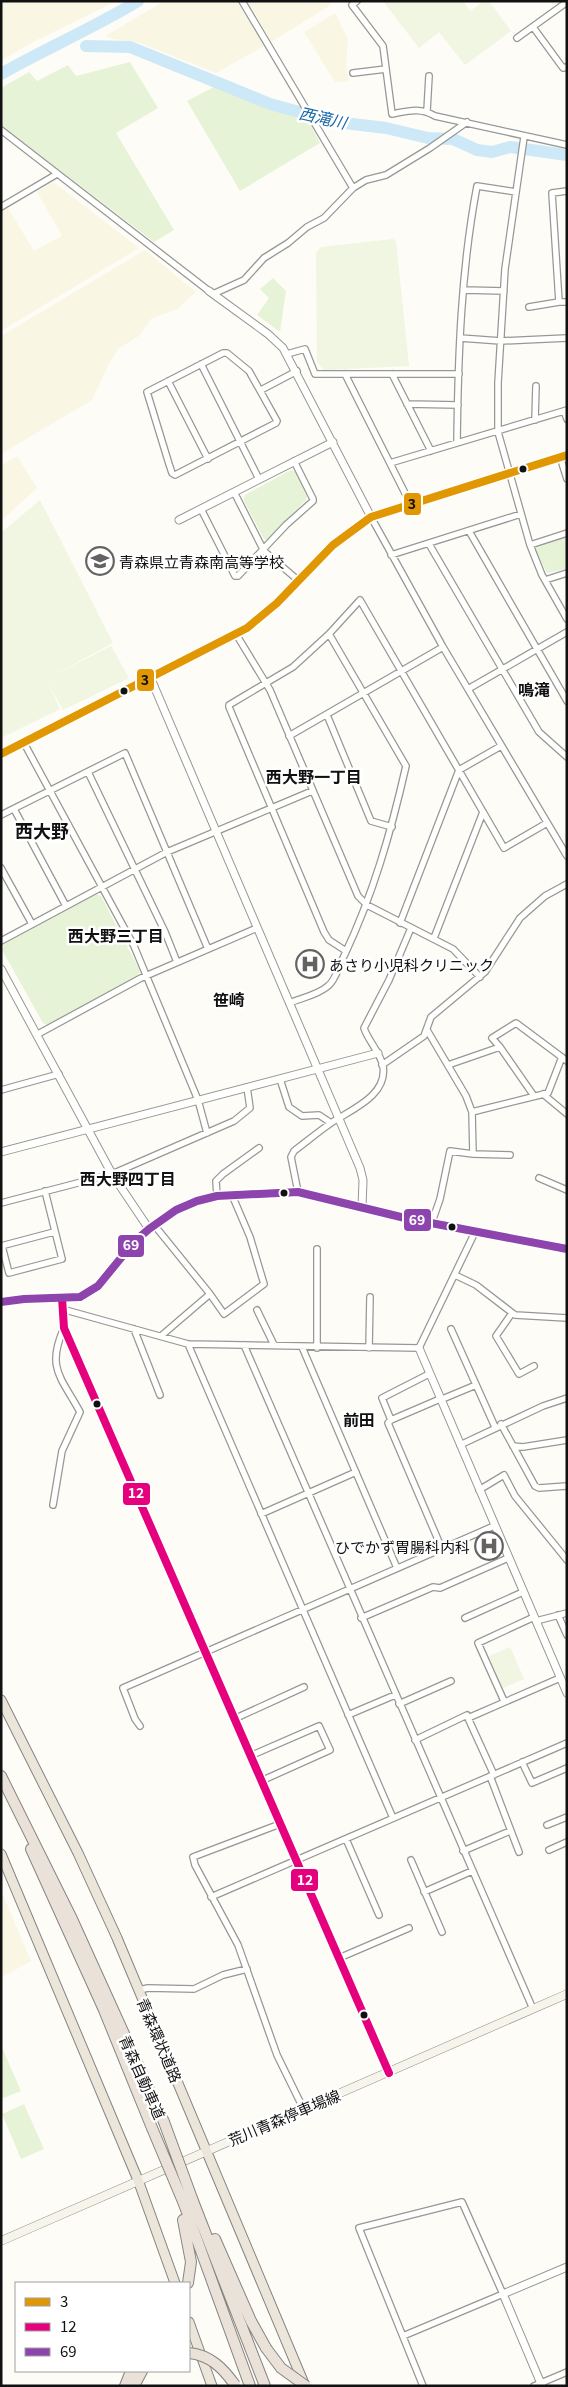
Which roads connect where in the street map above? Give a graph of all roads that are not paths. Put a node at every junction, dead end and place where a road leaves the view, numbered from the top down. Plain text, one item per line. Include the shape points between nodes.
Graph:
1 (242, 1) edge
2 (357, 1) edge
3 (567, 2) edge
4 (533, 27) junction
5 (517, 38) dead end
6 (567, 67) edge
7 (386, 69) junction
8 (353, 73) dead end
9 (429, 76) dead end
10 (427, 111) junction
11 (467, 122) junction
12 (1, 130) edge
13 (524, 137) junction
14 (567, 145) edge
15 (57, 174) junction
16 (353, 188) junction
17 (567, 191) edge
18 (516, 192) junction
19 (1, 207) edge
20 (464, 290) junction
21 (504, 291) junction
22 (211, 293) junction
23 (559, 302) junction
24 (567, 302) edge
25 (529, 307) dead end
26 (460, 338) junction
27 (567, 338) edge
28 (501, 341) junction
29 (287, 354) junction
30 (201, 364) junction
31 (296, 371) junction
32 (345, 374) junction
33 (392, 374) junction
34 (459, 374) junction
35 (168, 381) junction
36 (536, 386) dead end
37 (261, 390) junction
38 (407, 404) junction
39 (458, 405) junction
40 (565, 410) edge
41 (567, 419) edge
42 (536, 420) junction
43 (498, 432) junction
44 (240, 442) junction
45 (333, 442) junction
46 (457, 443) junction
47 (431, 451) junction
48 (563, 456) edge
49 (208, 459) junction
50 (294, 461) junction
51 (390, 464) junction
52 (510, 472) junction
53 (259, 479) junction
54 (567, 479) edge
55 (234, 492) junction
56 (410, 503) junction
57 (201, 508) junction
58 (522, 514) junction
59 (371, 517) junction
60 (178, 520) dead end
61 (469, 532) junction
62 (567, 533) edge
63 (429, 544) junction
64 (530, 545) junction
65 (264, 551) junction
66 (391, 555) junction
67 (567, 573) edge
68 (299, 580) junction
69 (545, 580) junction
70 (567, 619) edge
71 (567, 632) edge
72 (236, 634) junction
73 (329, 634) junction
74 (443, 647) junction
75 (536, 649) junction
76 (503, 669) junction
77 (401, 672) junction
78 (151, 679) junction
79 (267, 684) junction
80 (468, 689) junction
81 (363, 693) junction
82 (567, 701) edge
83 (326, 715) junction
84 (289, 736) junction
85 (24, 743) junction
86 (501, 746) junction
87 (1, 754) edge
88 (567, 757) edge
89 (459, 770) junction
90 (88, 772) junction
91 (49, 791) junction
92 (312, 791) junction
93 (272, 808) junction
94 (14, 809) junction
95 (483, 812) junction
96 (1, 815) edge
97 (547, 823) junction
98 (392, 827) junction
99 (217, 832) junction
100 (167, 852) junction
101 (567, 856) edge
102 (1, 868) edge
103 (134, 868) junction
104 (567, 884) edge
105 (101, 886) junction
106 (367, 905) junction
107 (66, 906) junction
108 (400, 923) junction
109 (32, 924) junction
110 (257, 928) junction
111 (411, 928) junction
112 (434, 938) junction
113 (1, 941) edge
114 (208, 949) junction
115 (346, 951) junction
116 (177, 962) junction
117 (1, 969) edge
118 (147, 975) junction
119 (480, 977) junction
120 (289, 1003) junction
121 (427, 1030) junction
122 (38, 1034) junction
123 (500, 1047) junction
124 (378, 1053) junction
125 (564, 1059) edge
126 (382, 1065) junction
127 (448, 1065) junction
128 (317, 1069) junction
129 (59, 1074) junction
130 (280, 1079) junction
131 (1, 1083) edge
132 (247, 1087) junction
133 (3, 1090) edge
134 (543, 1094) junction
135 (534, 1096) junction
136 (198, 1100) junction
137 (472, 1112) junction
138 (567, 1114) edge
139 (339, 1118) junction
140 (331, 1123) junction
141 (89, 1128) junction
142 (207, 1133) junction
143 (259, 1148) dead end
144 (1, 1152) edge
145 (473, 1154) junction
146 (510, 1156) dead end
147 (112, 1174) junction
148 (539, 1178) dead end
149 (567, 1190) edge
150 (45, 1192) junction
151 (298, 1192) junction
152 (217, 1196) junction
153 (232, 1196) junction
154 (1, 1203) edge
155 (362, 1208) junction
156 (432, 1222) junction
157 (152, 1228) junction
158 (476, 1230) junction
159 (54, 1232) junction
160 (1, 1246) edge
161 (317, 1249) dead end
162 (567, 1249) edge
163 (455, 1275) junction
164 (210, 1294) junction
165 (370, 1297) dead end
166 (62, 1298) junction
167 (1, 1302) edge
168 (62, 1309) junction
169 (257, 1310) dead end
170 (512, 1313) junction
171 (567, 1318) edge
172 (64, 1328) junction
173 (134, 1329) junction
174 (451, 1329) dead end
175 (161, 1336) junction
176 (188, 1344) junction
177 (244, 1345) junction
178 (274, 1345) junction
179 (302, 1347) junction
180 (318, 1348) junction
181 (368, 1348) junction
182 (418, 1348) junction
183 (534, 1366) dead end
184 (429, 1374) junction
185 (476, 1385) junction
186 (160, 1395) dead end
187 (567, 1398) edge
188 (440, 1399) junction
189 (391, 1420) junction
190 (498, 1426) junction
191 (567, 1440) edge
192 (460, 1445) junction
193 (512, 1446) junction
194 (356, 1472) junction
195 (567, 1486) edge
196 (479, 1490) junction
197 (308, 1493) junction
198 (53, 1505) dead end
199 (261, 1514) junction
200 (494, 1526) junction
201 (442, 1549) junction
202 (508, 1558) junction
203 (567, 1560) edge
204 (397, 1568) junction
205 (349, 1589) junction
206 (523, 1592) junction
207 (302, 1610) junction
208 (567, 1614) edge
209 (558, 1615) junction
210 (361, 1618) junction
211 (465, 1618) dead end
212 (535, 1619) junction
213 (567, 1635) edge
214 (206, 1652) junction
215 (560, 1678) junction
216 (451, 1681) dead end
217 (304, 1687) dead end
218 (567, 1692) edge
219 (395, 1695) junction
220 (1, 1700) edge
221 (504, 1701) junction
222 (399, 1704) junction
223 (348, 1715) junction
224 (468, 1718) junction
225 (234, 1719) junction
226 (140, 1726) dead end
227 (415, 1740) junction
228 (567, 1743) edge
229 (250, 1756) junction
230 (522, 1762) junction
231 (567, 1768) edge
232 (1, 1776) edge
233 (492, 1776) junction
234 (1, 1780) edge
235 (261, 1781) junction
236 (440, 1798) junction
237 (567, 1817) edge
238 (393, 1818) junction
239 (280, 1824) junction
240 (547, 1825) dead end
241 (510, 1831) junction
242 (346, 1839) junction
243 (567, 1842) edge
244 (549, 1850) dead end
245 (463, 1851) junction
246 (519, 1852) dead end
247 (1, 1854) edge
248 (296, 1860) junction
249 (411, 1860) dead end
250 (472, 1871) junction
251 (424, 1892) junction
252 (211, 1897) junction
253 (379, 1915) dead end
254 (409, 1928) dead end
255 (442, 1932) dead end
256 (339, 1958) junction
257 (247, 1969) junction
258 (139, 1990) junction
259 (567, 1994) edge
260 (533, 2009) junction
261 (389, 2073) junction
262 (303, 2108) junction
263 (207, 2150) junction
264 (138, 2180) junction
265 (188, 2203) junction
266 (1, 2240) edge
267 (567, 2267) edge
268 (175, 2282) edge
269 (188, 2282) edge
270 (503, 2294) junction
271 (190, 2325) edge
272 (403, 2336) junction
273 (190, 2353) edge
274 (131, 2372) edge
275 (141, 2372) edge
276 (567, 2372) edge
277 (235, 2385) edge
278 (539, 2385) edge
279 (125, 2386) edge
280 (134, 2386) edge
281 (212, 2386) edge
282 (250, 2386) edge
283 (265, 2386) edge
284 (305, 2386) edge
285 (423, 2386) edge

1 - 16 street
2 - 7 street via 352,5 383,46
3 - 4 street
4 - 5 street
4 - 6 street via 563,68
7 - 8 street
7 - 10 street via 392,114 417,109
9 - 10 street
10 - 11 street via 435,116
11 - 13 street
11 - 16 street via 386,175 366,180
12 - 15 street
13 - 14 street
13 - 18 street
15 - 19 street
15 - 22 street
16 - 22 street via 324,218 264,258 244,280
17 - 23 street via 552,193
18 - 20 street via 477,186 467,236
18 - 21 street
20 - 21 street
20 - 26 street
21 - 28 street
22 - 29 street via 268,334
23 - 24 street
23 - 25 street
26 - 28 street
26 - 34 street
27 - 28 street
28 - 43 street
29 - 31 street
29 - 32 street via 306,349 316,374
30 - 35 street
30 - 37 street via 227,353 249,371
30 - 44 street
31 - 37 street
31 - 45 street
32 - 33 street
32 - 51 street
33 - 34 street
33 - 38 street
34 - 39 street
35 - 49 street
35 - 49 street via 147,393 172,473 175,475
36 - 42 street
37 - 44 street via 276,423
38 - 39 street
38 - 47 street
39 - 46 street
40 - 41 street
40 - 42 street
42 - 43 street
43 - 46 street
43 - 52 street
44 - 49 street
44 - 53 street
45 - 50 street
45 - 59 street
46 - 47 street
47 - 51 street
48 - 52 street
48 - 54 street
50 - 53 street
50 - 65 street via 313,501
51 - 56 street
52 - 56 street
52 - 58 street
53 - 55 street
55 - 57 street
55 - 65 street
56 - 59 street
57 - 60 street
57 - 65 street via 235,576 244,572
58 - 61 street
58 - 64 street
59 - 66 street
59 - 68 street via 333,545
61 - 63 street
61 - 75 street
62 - 64 street
63 - 66 street
63 - 76 street
64 - 69 street
65 - 68 street
66 - 74 street
67 - 69 street
68 - 72 street via 267,613
69 - 70 street
71 - 75 street
72 - 78 street
72 - 79 street
73 - 77 street via 360,600
73 - 79 street via 294,667
73 - 81 street
74 - 77 street
74 - 80 street
75 - 76 street
75 - 82 street
76 - 80 street
76 - 88 street via 539,732
77 - 81 street
77 - 89 street
78 - 85 street
78 - 99 street
79 - 84 street
79 - 93 street via 229,707
80 - 86 street
81 - 83 street
81 - 98 street via 406,766
83 - 84 street
83 - 98 street via 371,821
84 - 92 street
85 - 87 street
85 - 91 street
86 - 89 street
86 - 97 street
89 - 95 street
89 - 108 street
90 - 91 street
90 - 100 street via 125,753
90 - 103 street
91 - 94 street
91 - 105 street
92 - 93 street
92 - 106 street via 352,885
93 - 99 street
93 - 115 street via 326,937
94 - 96 street
94 - 107 street
95 - 97 street via 504,848
95 - 112 street
97 - 101 street
98 - 106 street
99 - 100 street
99 - 110 street
100 - 103 street
100 - 114 street
102 - 109 street
103 - 105 street
103 - 116 street
104 - 119 street via 545,896 520,918
105 - 107 street
105 - 118 street
106 - 108 street
106 - 115 street
107 - 109 street
108 - 111 street
109 - 113 street
110 - 114 street
110 - 120 street
111 - 112 street
111 - 124 street via 364,1028
112 - 119 street via 453,949
114 - 116 street
115 - 120 street via 327,986
116 - 118 street
117 - 122 street
118 - 122 street
118 - 136 street
119 - 121 street via 431,1017
120 - 128 street
121 - 126 street via 424,1036
121 - 127 street
122 - 129 street
123 - 125 street via 492,1038 516,1023
123 - 127 street
123 - 135 street
124 - 126 street
124 - 128 street
125 - 134 street via 548,1093
126 - 139 street via 382,1077 374,1093
127 - 137 street
128 - 130 street
128 - 139 street
129 - 133 street
129 - 141 street
130 - 132 street
130 - 140 street via 289,1107 302,1116 319,1115
131 - 133 street
132 - 136 street
132 - 142 street via 250,1108 234,1121
134 - 135 street
134 - 138 street
135 - 137 street
136 - 141 street
136 - 142 street
137 - 145 street
139 - 140 street
139 - 155 street via 360,1168
140 - 151 street via 294,1151 291,1157
141 - 144 street
141 - 147 street
142 - 147 street
143 - 152 street via 222,1174 216,1181
145 - 146 street
145 - 156 street via 450,1151
147 - 150 street
147 - 157 street
148 - 149 street
150 - 154 street
150 - 159 street
151 - 153 street
151 - 155 street
152 - 153 street
152 - 157 street via 176,1210
153 - 164 street via 250,1237 264,1284 224,1314
155 - 156 street
156 - 158 street
157 - 164 street
157 - 166 street via 134,1242 98,1286 80,1297
158 - 162 street
158 - 163 street
159 - 160 street
159 - 160 street via 62,1260 9,1273
161 - 180 street
163 - 170 street via 476,1285
163 - 182 street
164 - 175 street
165 - 181 street
166 - 167 street
166 - 168 street
168 - 172 street
168 - 173 street
169 - 178 street
170 - 171 street
170 - 183 street via 496,1336 519,1374
172 - 198 street via 54,1356 55,1366 80,1412 62,1451
172 - 214 street
173 - 175 street
173 - 186 street
174 - 185 street
175 - 176 street
176 - 177 street
176 - 199 street
177 - 178 street
177 - 197 street
178 - 179 street
179 - 180 street
179 - 194 street
180 - 181 street
181 - 182 street
182 - 184 street
184 - 188 street
184 - 189 street via 382,1398
185 - 188 street
185 - 190 street
187 - 190 street
188 - 189 street
188 - 192 street
189 - 201 street via 388,1423
190 - 192 street
190 - 193 street
191 - 193 street
192 - 196 street
193 - 195 street via 535,1486
194 - 197 street
194 - 204 street
196 - 200 street
196 - 203 street via 504,1476 515,1496
197 - 199 street
197 - 205 street
199 - 207 street
200 - 201 street
200 - 202 street
201 - 204 street
202 - 206 street
202 - 210 street
204 - 205 street
205 - 207 street
205 - 210 street
206 - 211 street
206 - 212 street
207 - 214 street
207 - 223 street
208 - 209 street
209 - 212 street
209 - 213 street
210 - 219 street
212 - 215 street
212 - 221 street via 478,1643
214 - 225 street
214 - 226 street via 123,1688
215 - 218 street
215 - 221 street
216 - 222 street
217 - 225 street
219 - 222 street
219 - 223 street
220 - 258 highway, 青森環状道路 via 78,1853
221 - 224 street
222 - 227 street
223 - 238 street
224 - 227 street via 468,1715
224 - 233 street
225 - 229 street
227 - 236 street
228 - 230 street
229 - 235 street
229 - 235 street via 319,1726 330,1750
230 - 231 street via 532,1783
230 - 233 street
232 - 265 highway, 青森自動車道, bridge via 76,1928 166,2127
233 - 236 street
233 - 241 street
234 - 265 highway, 青森自動車道, bridge via 104,2010 165,2159
235 - 239 street
236 - 238 street
236 - 245 street
237 - 240 street
238 - 242 street
239 - 248 street
239 - 252 street via 193,1857
241 - 245 street
241 - 246 street
242 - 248 street
242 - 253 street
243 - 244 street
245 - 250 street
247 - 264 highway
248 - 252 street
248 - 256 street
249 - 251 street
250 - 251 street
250 - 260 street
251 - 255 street
252 - 257 street via 238,1945
254 - 256 street
256 - 261 street
257 - 258 street via 223,1975 194,1989
257 - 262 street via 277,2054
258 - 263 highway, 青森環状道路
259 - 260 main road, 荒川青森停車場線
260 - 261 main road, 荒川青森停車場線
261 - 262 main road, 荒川青森停車場線
262 - 263 main road, 荒川青森停車場線
263 - 264 main road, 荒川青森停車場線
263 - 284 highway, 青森環状道路
264 - 266 main road, 荒川青森停車場線
264 - 268 highway
265 - 269 highway via 187,2233 191,2262
265 - 282 highway, 青森自動車道
265 - 283 highway, 青森自動車道
265 - 284 highway, bridge via 266,2348 282,2368
267 - 270 street
270 - 272 street
270 - 272 street via 462,2202 359,2228
270 - 278 street
271 - 281 highway
272 - 285 street
273 - 277 highway, bridge via 206,2356 216,2363
274 - 279 highway
275 - 280 highway
276 - 278 street

